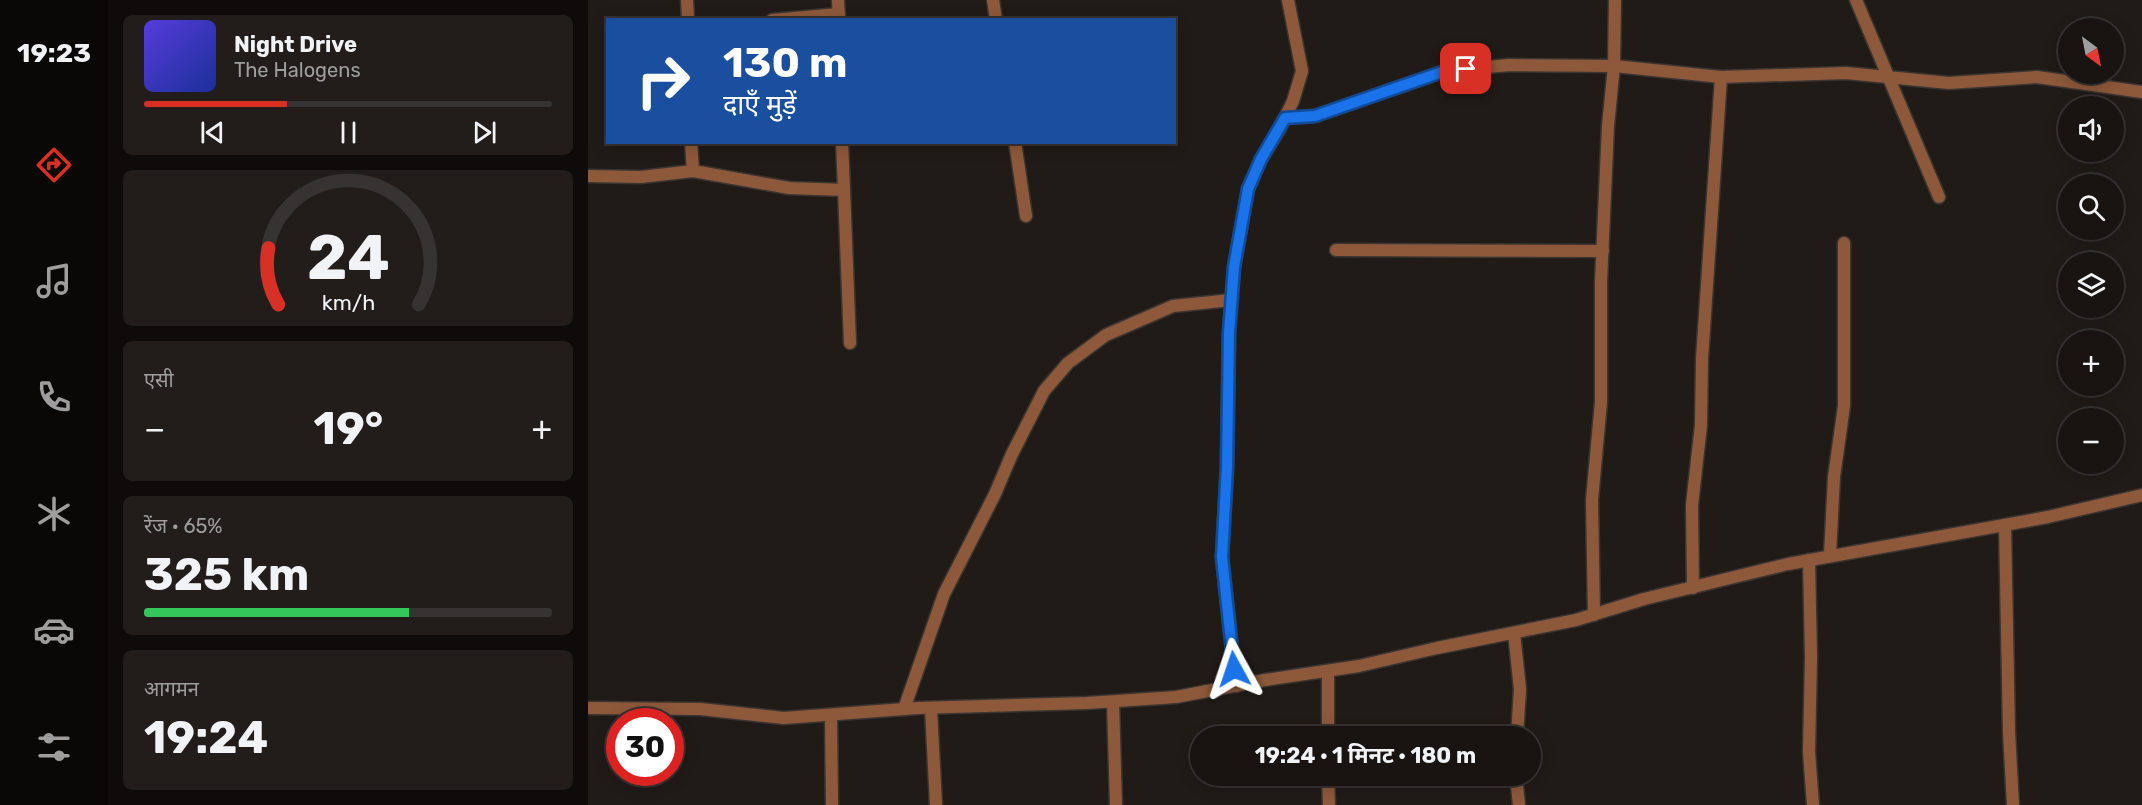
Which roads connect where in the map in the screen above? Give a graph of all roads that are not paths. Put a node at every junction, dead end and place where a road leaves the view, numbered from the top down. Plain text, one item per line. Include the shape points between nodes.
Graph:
1 (687, 0) edge
2 (838, 0) edge
3 (993, 0) edge
4 (1288, 0) edge
5 (1615, 0) edge
6 (1856, 0) edge
7 (839, 17) edge
8 (688, 18) edge
9 (817, 18) edge
10 (996, 18) edge
11 (1614, 66) junction
12 (1721, 77) junction
13 (1890, 77) junction
14 (2142, 92) edge
15 (1285, 118) junction
16 (690, 144) edge
17 (842, 144) edge
18 (1015, 144) edge
19 (693, 171) junction
20 (588, 176) edge
21 (844, 190) junction
22 (1939, 197) dead end
23 (1026, 216) dead end
24 (1844, 243) dead end
25 (1336, 250) dead end
26 (1603, 251) junction
27 (1231, 300) junction
28 (850, 343) dead end
29 (2142, 495) edge
30 (2006, 525) junction
31 (1830, 555) junction
32 (1809, 560) junction
33 (1693, 588) junction
34 (1594, 615) junction
35 (1514, 633) junction
36 (1328, 671) junction
37 (1236, 686) junction
38 (1113, 702) junction
39 (588, 708) edge
40 (904, 709) junction
41 (931, 709) junction
42 (831, 715) junction
43 (1328, 726) edge
44 (1518, 726) edge
45 (1328, 786) edge
46 (1517, 786) edge
47 (832, 805) edge
48 (936, 805) edge
49 (1116, 805) edge
50 (1329, 805) edge
51 (1519, 805) edge
52 (1813, 805) edge
53 (2013, 805) edge

1 - 8 street
2 - 7 street
3 - 10 street
4 - 15 street via 1302,71
5 - 11 street
6 - 13 street
7 - 9 street
11 - 12 street
11 - 15 street via 1509,65 1445,71 1315,116
11 - 26 street
12 - 13 street via 1846,73
12 - 33 street via 1701,425 1692,505
13 - 14 street via 1949,83 2037,77
13 - 22 street
15 - 27 street via 1248,189
16 - 19 street
17 - 21 street
18 - 23 street
19 - 20 street via 641,177
19 - 21 street via 789,188
21 - 28 street
24 - 31 street via 1844,406 1834,477
25 - 26 street
26 - 34 street via 1601,402 1592,501
27 - 37 street via 1222,557
27 - 40 street via 1173,306 1106,335 1068,363 1044,391 944,594
29 - 30 street
30 - 31 street
30 - 53 street
31 - 32 street
32 - 33 street
32 - 52 street via 1809,752
33 - 34 street
34 - 35 street
35 - 36 street
35 - 44 street via 1520,689
36 - 37 street
36 - 43 street
37 - 38 street via 1176,697
38 - 41 street
38 - 49 street
39 - 42 street via 700,709 784,718
40 - 41 street
40 - 42 street
41 - 48 street
42 - 47 street
45 - 50 street
46 - 51 street

